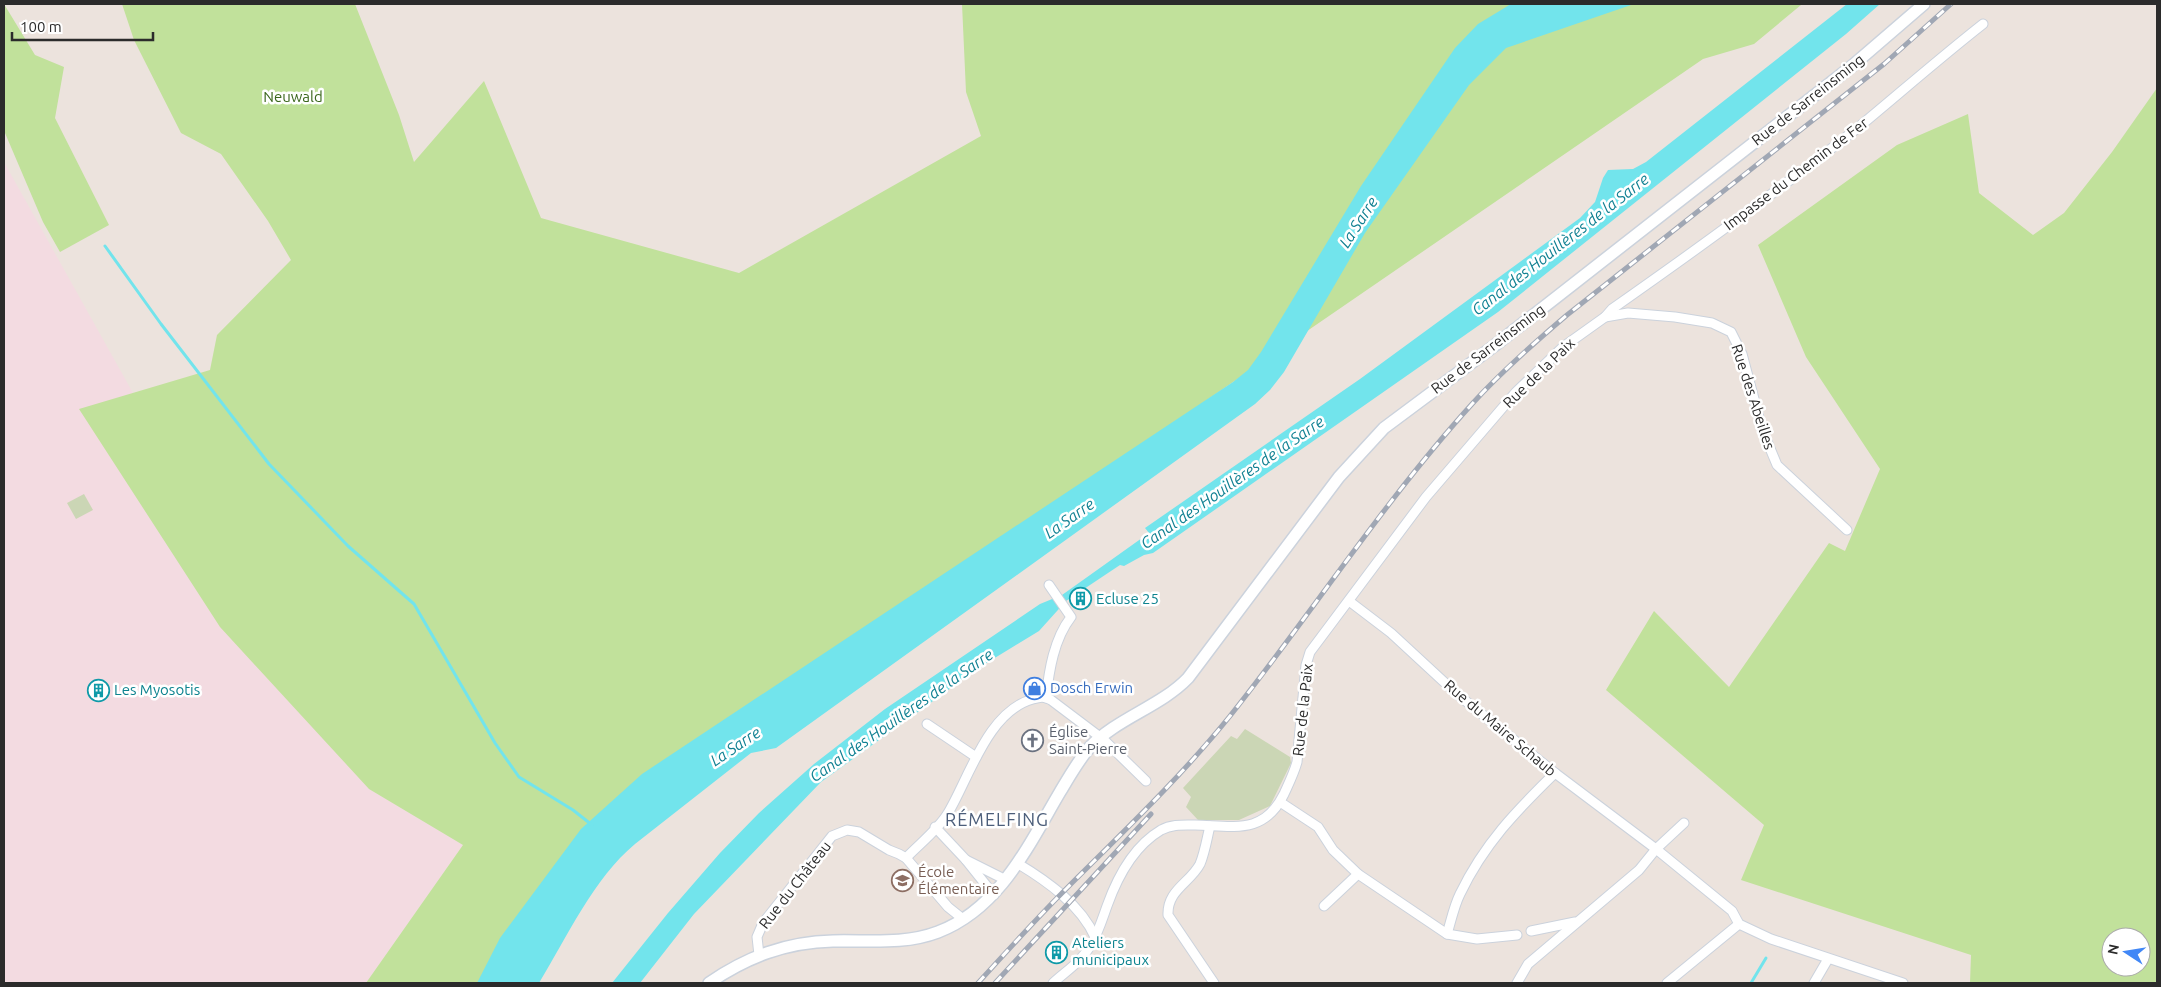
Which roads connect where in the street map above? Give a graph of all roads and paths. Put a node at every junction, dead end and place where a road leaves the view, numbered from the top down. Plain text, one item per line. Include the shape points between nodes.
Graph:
1 (1924, 4) edge
2 (1983, 24) dead end
3 (1605, 317) junction
4 (1847, 530) dead end
5 (1051, 587) dead end
6 (1349, 601) junction
7 (1046, 698) junction
8 (927, 724) dead end
9 (1100, 738) junction
10 (976, 757) junction
11 (1555, 773) junction
12 (1146, 781) dead end
13 (1280, 802) junction
14 (1684, 822) dead end
15 (1210, 826) junction
16 (935, 828) junction
17 (1656, 849) junction
18 (906, 858) junction
19 (966, 860) junction
20 (1017, 863) junction
21 (1358, 874) junction
22 (1006, 880) junction
23 (994, 894) junction
24 (1324, 906) dead end
25 (1080, 914) junction
26 (963, 919) junction
27 (1102, 920) junction
28 (1576, 922) junction
29 (1739, 924) junction
30 (1531, 931) dead end
31 (1447, 934) junction
32 (1517, 935) dead end
33 (1095, 937) junction
34 (760, 955) junction
35 (1828, 959) junction
36 (709, 983) edge
37 (1053, 983) edge
38 (1214, 983) edge
39 (1517, 983) edge
40 (1667, 983) edge
41 (1814, 983) edge
42 (1902, 983) edge

1 - 9 street, Rue de Sarreinsming via 1852,66 1384,428 1339,477 1188,678
2 - 3 street, Impasse du Chemin de Fer via 1852,132
3 - 4 street, Rue des Abeilles via 1628,313 1675,317 1712,323 1731,332 1742,354 1762,428 1777,465
3 - 6 street, Rue de la Paix via 1563,347 1516,392 1426,498
5 - 7 street via 1069,614 1053,657
6 - 11 street, Rue du Maire Schaub
6 - 13 street, Rue de la Paix via 1306,659 1297,762
7 - 9 street
7 - 10 street via 1025,701 1009,713
8 - 10 street
9 - 12 street
9 - 20 street, Rue de Sarreinsming via 1078,762
10 - 16 street via 947,815
11 - 17 street, Rue du Maire Schaub
11 - 31 street via 1512,815 1487,846 1460,894
13 - 15 street, Rue de la Paix via 1269,816 1259,822 1243,826
13 - 21 street via 1318,827 1332,850
14 - 17 street
15 - 27 street, Rue de la Paix via 1174,826 1159,832 1124,870
15 - 38 street via 1200,864 1167,905 1168,915
16 - 18 street
16 - 19 street
17 - 28 street via 1639,870
17 - 29 street, Rue du Maire Schaub via 1732,911
18 - 26 street via 948,907
18 - 34 street, Rue du Château via 859,832 847,830 832,836 760,927 757,937
19 - 22 street
19 - 23 street
20 - 22 street, Rue de Sarreinsming
20 - 25 street via 1046,882
21 - 24 street
21 - 31 street
22 - 23 street, Rue de Sarreinsming
23 - 26 street, Rue de Sarreinsming
25 - 27 street
25 - 33 street
26 - 34 street, Rue de Sarreinsming via 938,932 906,940 814,942
27 - 33 street, Rue de la Paix
28 - 30 street
28 - 39 street via 1528,964
29 - 35 street
29 - 40 street
31 - 32 street via 1477,939
33 - 37 street, Rue de la Paix via 1081,959
34 - 36 street, Rue de Sarreinsming
35 - 41 street
35 - 42 street

